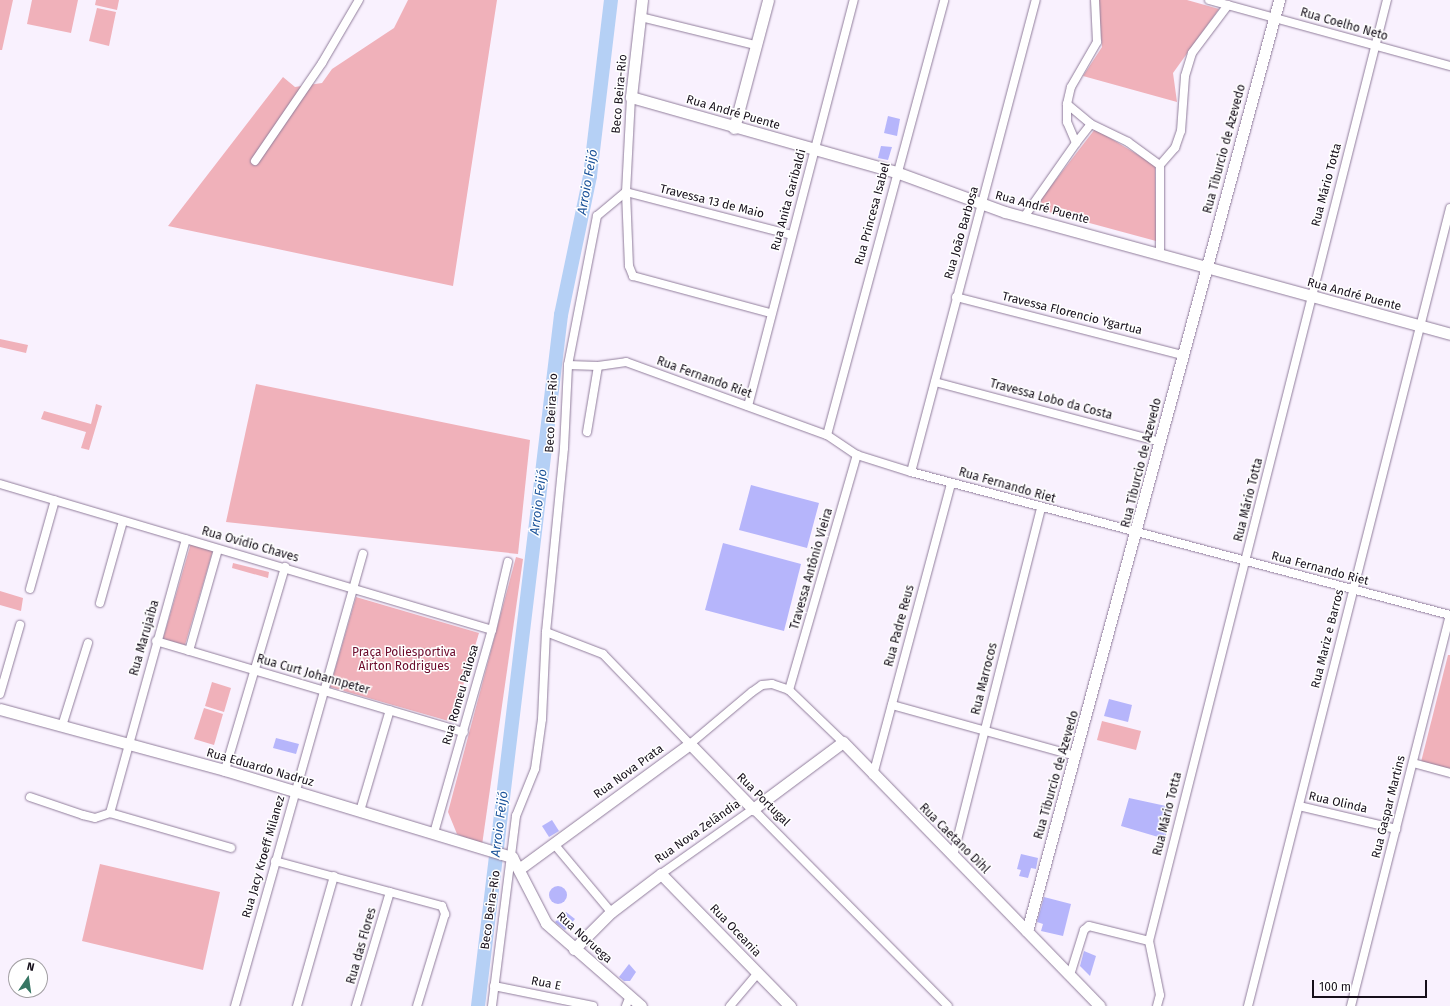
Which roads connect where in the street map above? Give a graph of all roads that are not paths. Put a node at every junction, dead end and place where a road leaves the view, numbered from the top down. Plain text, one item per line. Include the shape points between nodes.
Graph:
1 (359, 0) edge
2 (642, 0) edge
3 (768, 0) edge
4 (854, 0) edge
5 (944, 0) edge
6 (1036, 0) edge
7 (1095, 0) edge
8 (1209, 0) edge
9 (1279, 0) edge
10 (1387, 0) edge
11 (1228, 5) junction
12 (640, 16) junction
13 (1275, 18) junction
14 (755, 45) junction
15 (1375, 47) junction
16 (1450, 66) edge
17 (631, 97) junction
18 (1067, 104) junction
19 (1091, 124) junction
20 (734, 128) junction
21 (1076, 143) junction
22 (816, 149) junction
23 (254, 161) dead end
24 (1160, 164) junction
25 (896, 172) junction
26 (626, 192) junction
27 (983, 205) junction
28 (1450, 208) edge
29 (1024, 217) junction
30 (792, 235) junction
31 (1160, 252) junction
32 (1207, 265) junction
33 (1310, 297) junction
34 (956, 298) junction
35 (770, 313) junction
36 (1420, 326) junction
37 (1450, 334) edge
38 (1182, 355) junction
39 (568, 365) junction
40 (598, 366) junction
41 (935, 382) junction
42 (748, 406) junction
43 (587, 432) dead end
44 (827, 435) junction
45 (1160, 442) junction
46 (857, 455) junction
47 (911, 472) junction
48 (951, 483) junction
49 (0, 484) edge
50 (55, 500) junction
51 (1040, 508) junction
52 (123, 521) junction
53 (1137, 534) junction
54 (186, 539) junction
55 (218, 549) junction
56 (363, 554) dead end
57 (508, 562) dead end
58 (1247, 562) junction
59 (285, 567) junction
60 (354, 587) junction
61 (30, 589) dead end
62 (1353, 590) junction
63 (100, 603) dead end
64 (1450, 615) edge
65 (20, 625) dead end
66 (492, 630) junction
67 (546, 632) junction
68 (156, 641) junction
69 (88, 643) dead end
70 (189, 651) junction
71 (254, 670) junction
72 (789, 690) junction
73 (323, 691) junction
74 (0, 694) edge
75 (892, 705) junction
76 (0, 709) edge
77 (390, 710) junction
78 (62, 726) junction
79 (984, 730) junction
80 (464, 732) junction
81 (843, 742) junction
82 (690, 744) junction
83 (128, 745) junction
84 (1076, 756) junction
85 (1413, 763) junction
86 (225, 770) junction
87 (1450, 773) edge
88 (873, 775) junction
89 (295, 791) junction
90 (30, 797) dead end
91 (1298, 806) junction
92 (753, 809) junction
93 (360, 811) junction
94 (110, 813) junction
95 (1396, 829) junction
96 (434, 833) junction
97 (554, 844) junction
98 (231, 848) dead end
99 (509, 856) junction
100 (953, 856) junction
101 (275, 861) junction
102 (519, 869) junction
103 (661, 874) junction
104 (334, 876) junction
105 (390, 892) junction
106 (611, 912) junction
107 (1027, 931) junction
108 (1148, 941) junction
109 (574, 949) junction
110 (758, 973) junction
111 (1070, 975) junction
112 (494, 986) junction
113 (628, 1001) edge
114 (235, 1006) edge
115 (297, 1006) edge
116 (356, 1006) edge
117 (417, 1006) edge
118 (492, 1006) edge
119 (593, 1006) edge
120 (641, 1006) edge
121 (730, 1006) edge
122 (790, 1006) edge
123 (948, 1006) edge
124 (1100, 1006) edge
125 (1157, 1006) edge
126 (1248, 1006) edge
127 (1351, 1006) edge

1 - 23 street via 322,63
2 - 12 street, Beco Beira-Rio
3 - 14 street
4 - 22 street, Rua Anita Garibaldi
5 - 25 street, Rua Princesa Isabel
6 - 27 street, Rua João Barbosa
7 - 18 street via 1097,42 1071,87
8 - 11 street, Rua Coelho Neto
9 - 13 street, Rua Tiburcio de Azevedo
10 - 15 street, Rua Mário Totta
11 - 13 street, Rua Coelho Neto
11 - 24 street via 1192,53 1185,76 1181,131 1175,148
12 - 14 street
12 - 17 street, Beco Beira-Rio
13 - 15 street, Rua Coelho Neto
13 - 32 street, Rua Tiburcio de Azevedo
14 - 20 street
15 - 16 street, Rua Coelho Neto
15 - 33 street, Rua Mário Totta
17 - 20 street, Rua André Puente
17 - 26 street, Beco Beira-Rio
18 - 19 street
18 - 21 street via 1067,122
19 - 21 street
19 - 24 street via 1128,142
20 - 22 street, Rua André Puente
21 - 29 street
22 - 25 street, Rua André Puente
22 - 30 street, Rua Anita Garibaldi
24 - 31 street
25 - 27 street, Rua André Puente
25 - 44 street, Rua Princesa Isabel
26 - 30 street, Travessa 13 de Maio
26 - 35 street via 629,266 633,276
26 - 39 street, Beco Beira-Rio via 597,216
27 - 29 street, Rua André Puente
27 - 34 street, Rua João Barbosa
28 - 36 street, Rua Mariz e Barros
29 - 31 street, Rua André Puente
30 - 35 street, Rua Anita Garibaldi
31 - 32 street, Rua André Puente
32 - 33 street, Rua André Puente
32 - 38 street, Rua Tiburcio de Azevedo
33 - 36 street, Rua André Puente
33 - 58 street, Rua Mário Totta
34 - 38 street, Travessa Florencio Ygartua
34 - 41 street, Rua João Barbosa
35 - 42 street, Rua Anita Garibaldi
36 - 37 street, Rua André Puente
36 - 62 street, Rua Mariz e Barros
38 - 45 street, Rua Tiburcio de Azevedo
39 - 40 street, Rua Fernando Riet
39 - 67 street, Beco Beira-Rio via 564,448
40 - 42 street, Rua Fernando Riet via 626,362
40 - 43 street
41 - 45 street, Travessa Lobo da Costa
41 - 47 street, Rua João Barbosa
42 - 44 street, Rua Fernando Riet
44 - 46 street, Rua Fernando Riet
45 - 53 street, Rua Tiburcio de Azevedo
46 - 47 street, Rua Fernando Riet
46 - 72 street, Travessa Antônio Vieira
47 - 48 street, Rua Fernando Riet
48 - 51 street, Rua Fernando Riet
48 - 75 street, Rua Padre Reus
49 - 50 street, Rua Ovídio Chaves
50 - 52 street, Rua Ovídio Chaves
50 - 61 street
51 - 53 street, Rua Fernando Riet
51 - 79 street, Rua Marrocos
52 - 54 street, Rua Ovídio Chaves
52 - 63 street
53 - 58 street, Rua Fernando Riet
53 - 84 street, Rua Tiburcio de Azevedo
54 - 55 street, Rua Ovídio Chaves
54 - 68 street, Rua Marujaíba
55 - 59 street, Rua Ovídio Chaves
55 - 70 street
56 - 60 street, Rua Jacy Kroeff Milanez
57 - 66 street, Rua Romeu Paliosa
58 - 62 street, Rua Fernando Riet
58 - 108 street, Rua Mário Totta
59 - 60 street, Rua Ovídio Chaves
59 - 71 street
60 - 66 street, Rua Ovídio Chaves
60 - 73 street, Rua Jacy Kroeff Milanez
62 - 64 street, Rua Fernando Riet
62 - 91 street, Rua Mariz e Barros
64 - 85 street, Rua Gaspar Martins
65 - 74 street
66 - 80 street, Rua Romeu Paliosa
67 - 82 street, Rua Portugal via 603,654
67 - 99 street, Beco Beira-Rio via 542,719 536,769 516,816
68 - 70 street, Rua Curt Johannpeter
68 - 83 street, Rua Marujaíba
69 - 78 street
70 - 71 street, Rua Curt Johannpeter
71 - 73 street, Rua Curt Johannpeter
71 - 86 street
72 - 81 street, Rua Caetano Dihl
72 - 82 street, Rua Nova Prata via 772,684 762,685
73 - 77 street, Rua Curt Johannpeter
73 - 89 street, Rua Jacy Kroeff Milanez
75 - 79 street
75 - 88 street, Rua Padre Reus
76 - 78 street, Rua Eduardo Nadruz
77 - 80 street, Rua Curt Johannpeter
77 - 93 street
78 - 83 street, Rua Eduardo Nadruz
79 - 84 street
79 - 100 street, Rua Marrocos
80 - 96 street, Rua Romeu Paliosa
81 - 88 street, Rua Caetano Dihl
81 - 92 street, Rua Nova Zelândia
82 - 92 street, Rua Portugal
82 - 97 street, Rua Nova Prata
83 - 86 street, Rua Eduardo Nadruz
83 - 94 street, Rua Marujaíba
84 - 107 street, Rua Tiburcio de Azevedo
85 - 87 street
85 - 95 street, Rua Gaspar Martins
86 - 89 street, Rua Eduardo Nadruz
88 - 100 street, Rua Caetano Dihl
89 - 93 street, Rua Eduardo Nadruz
89 - 101 street, Rua Jacy Kroeff Milanez
90 - 94 street via 95,818
91 - 95 street, Rua Olinda
91 - 126 street, Rua Mariz e Barros
92 - 103 street, Rua Nova Zelândia
92 - 123 street, Rua Portugal
93 - 96 street, Rua Eduardo Nadruz
94 - 98 street
95 - 127 street, Rua Gaspar Martins
96 - 99 street, Rua Eduardo Nadruz
97 - 102 street, Rua Nova Prata
97 - 106 street
99 - 102 street, Rua Noruega
99 - 112 street, Beco Beira-Rio
100 - 107 street, Rua Caetano Dihl
101 - 104 street
101 - 114 street, Rua Jacy Kroeff Milanez
102 - 109 street, Rua Noruega via 546,923
103 - 106 street, Rua Nova Zelândia
103 - 110 street, Rua Oceania
104 - 105 street
104 - 115 street
105 - 116 street, Rua das Flores
105 - 117 street via 445,910
106 - 109 street, Rua Nova Zelândia
107 - 111 street, Rua Caetano Dihl
108 - 111 street via 1089,926 1084,930
108 - 125 street, Rua Mário Totta via 1160,995
109 - 113 street, Rua Noruega
110 - 121 street
110 - 122 street, Rua Oceania
111 - 124 street, Rua Caetano Dihl
112 - 118 street, Beco Beira-Rio
112 - 119 street, Rua E
113 - 120 street, Rua Noruega

